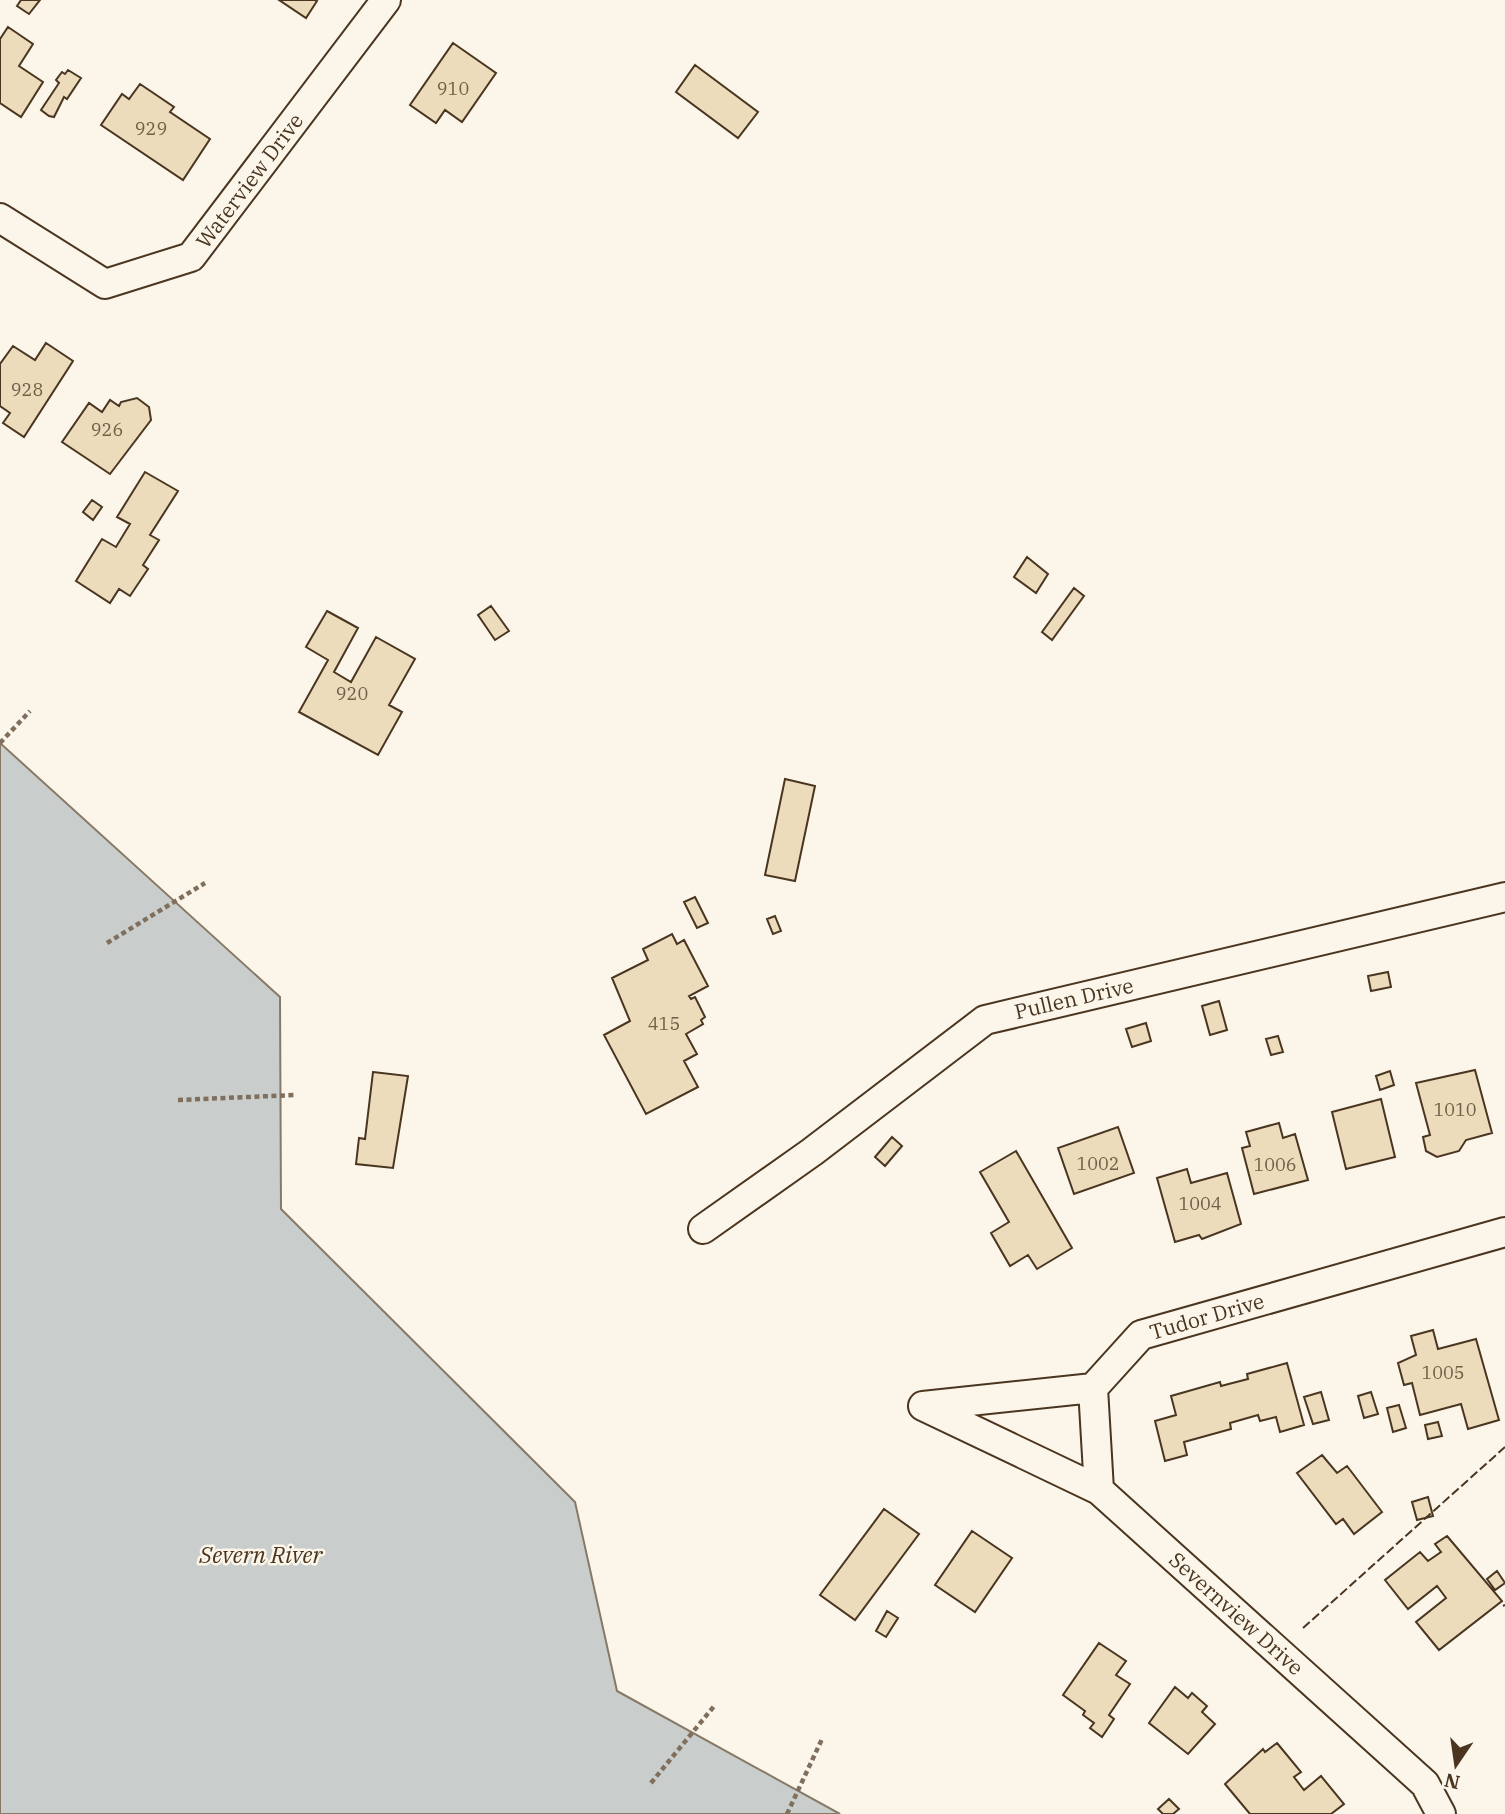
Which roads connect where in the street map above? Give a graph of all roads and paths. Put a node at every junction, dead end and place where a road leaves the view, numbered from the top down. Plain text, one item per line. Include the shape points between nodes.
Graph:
1 (386, 0) edge
2 (0, 218) edge
3 (30, 711) dead end
4 (0, 743) edge
5 (205, 883) dead end
6 (1505, 897) edge
7 (107, 943) dead end
8 (295, 1095) dead end
9 (178, 1100) dead end
10 (703, 1229) dead end
11 (1505, 1232) edge
12 (1093, 1388) junction
13 (1098, 1490) junction
14 (715, 1705) dead end
15 (822, 1739) dead end
16 (650, 1783) dead end
17 (787, 1814) edge
18 (1441, 1814) edge

1 - 2 street, Waterview Drive via 191,257 105,284
3 - 4 path
5 - 7 path
6 - 10 street, Pullen Drive via 985,1020
8 - 9 path
11 - 12 street, Tudor Drive via 1141,1335
12 - 13 street
12 - 13 street, Severnview Drive via 923,1406
13 - 18 street, Severnview Drive via 1425,1784
14 - 16 path
15 - 17 path

